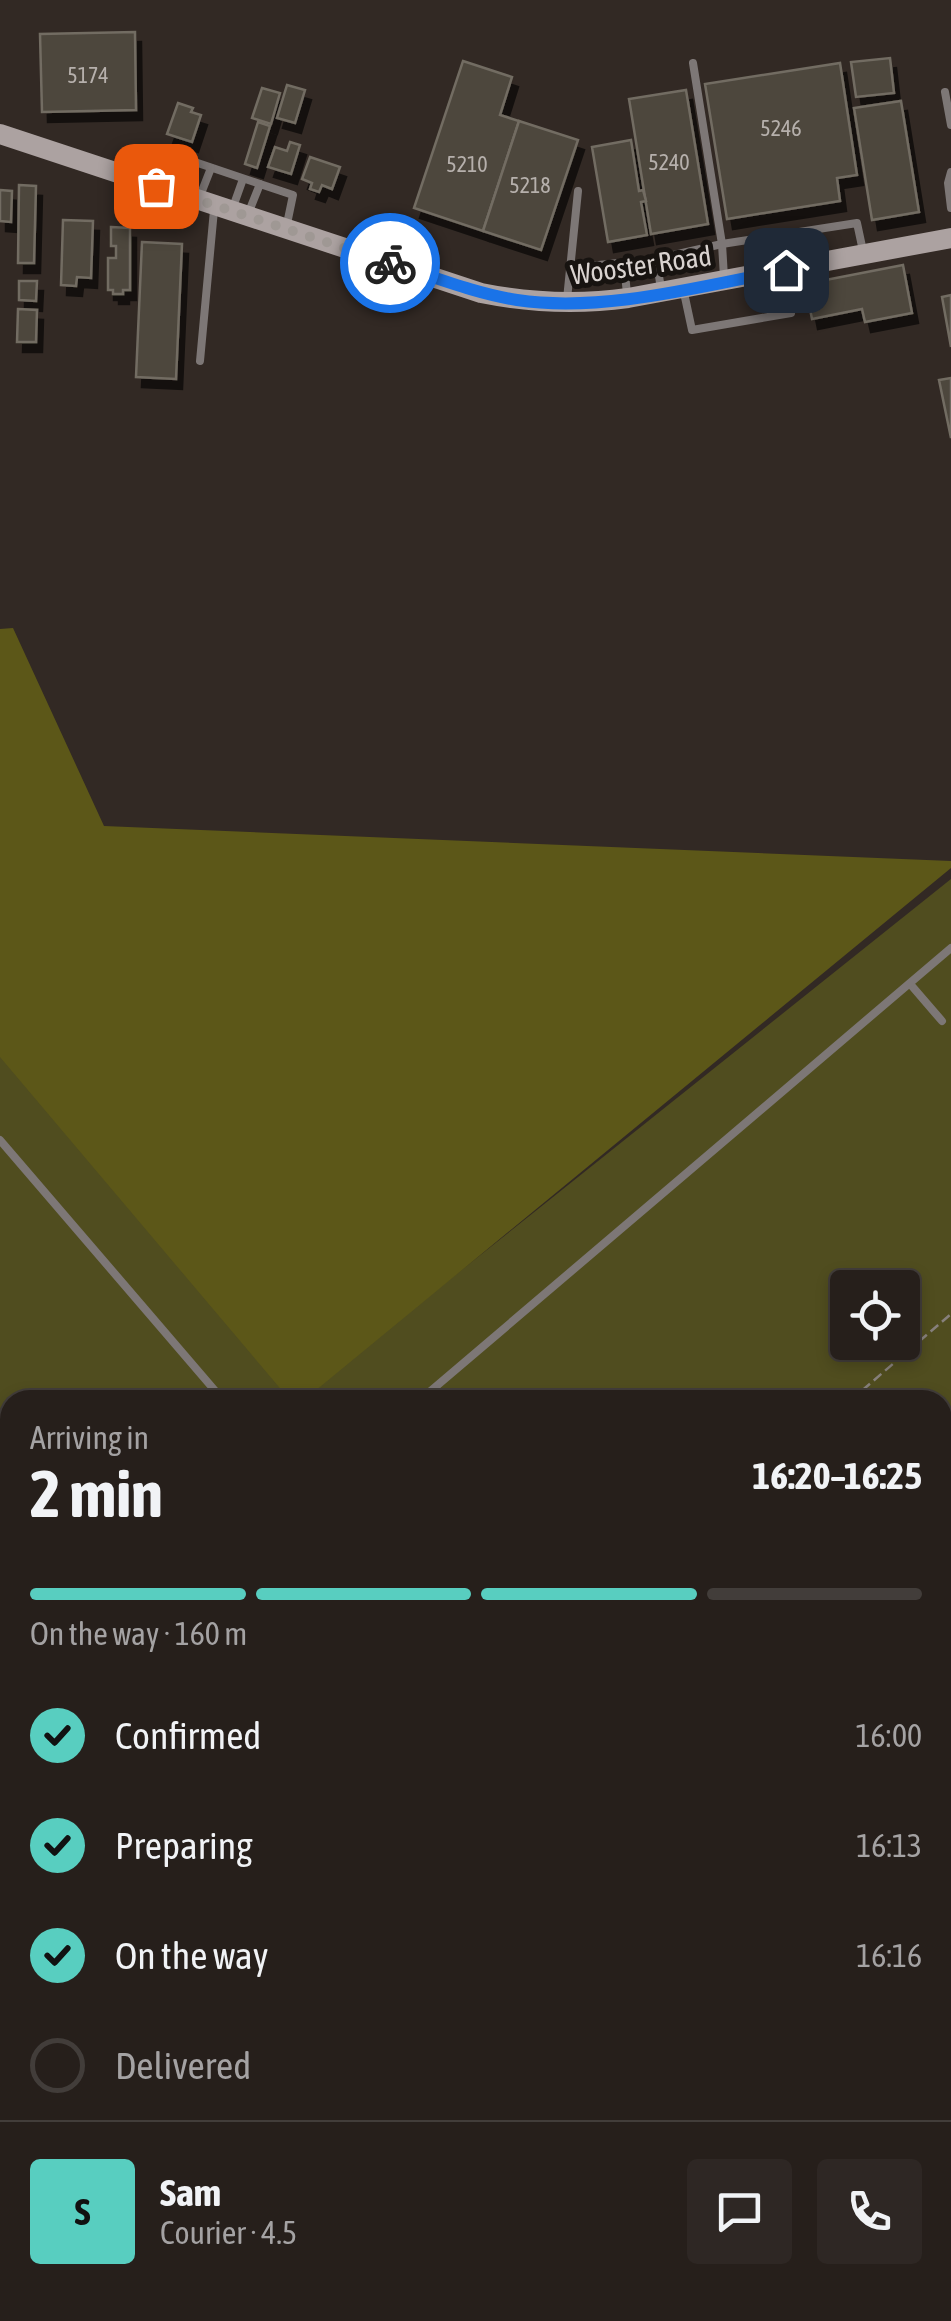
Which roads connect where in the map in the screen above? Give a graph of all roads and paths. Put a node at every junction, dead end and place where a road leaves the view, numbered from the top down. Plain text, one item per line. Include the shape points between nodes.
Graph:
1 (693, 62) dead end
2 (945, 92) dead end
3 (951, 125) edge
4 (0, 134) edge
5 (211, 168) junction
6 (951, 172) edge
7 (244, 179) junction
8 (260, 184) junction
9 (156, 186) junction
10 (578, 191) dead end
11 (223, 208) junction
12 (951, 208) edge
13 (286, 229) junction
14 (951, 238) edge
15 (722, 244) junction
16 (864, 255) junction
17 (656, 259) junction
18 (624, 264) junction
19 (570, 268) junction
20 (786, 270) junction
21 (724, 281) junction
22 (673, 290) junction
23 (628, 298) junction
24 (566, 303) junction
25 (200, 361) dead end
26 (951, 948) edge
27 (911, 985) junction
28 (942, 1021) dead end
29 (0, 1140) edge
30 (951, 1314) edge
31 (213, 1390) edge
32 (432, 1390) edge
33 (864, 1390) edge

1 - 15 lane
2 - 3 lane
4 - 9 street, Wooster Road
5 - 7 lane
5 - 9 lane via 178,156 166,161
5 - 11 lane
6 - 12 lane
7 - 8 lane
7 - 11 lane
8 - 11 lane
8 - 13 lane via 292,194
9 - 11 street, Wooster Road
10 - 19 lane
11 - 13 street, Wooster Road
11 - 25 lane
13 - 24 street, Wooster Road via 481,292
14 - 16 street, Wooster Road
15 - 16 lane via 857,223
15 - 17 lane
15 - 21 lane
16 - 20 street, Wooster Road
17 - 18 lane
17 - 22 lane
18 - 19 lane
18 - 23 lane
19 - 24 lane
20 - 21 street, Wooster Road
20 - 22 lane via 791,313 692,330
21 - 22 street, Wooster Road
22 - 23 street, Wooster Road
23 - 24 street, Wooster Road
26 - 27 lane
27 - 28 lane
27 - 32 lane
29 - 31 lane
30 - 33 path

